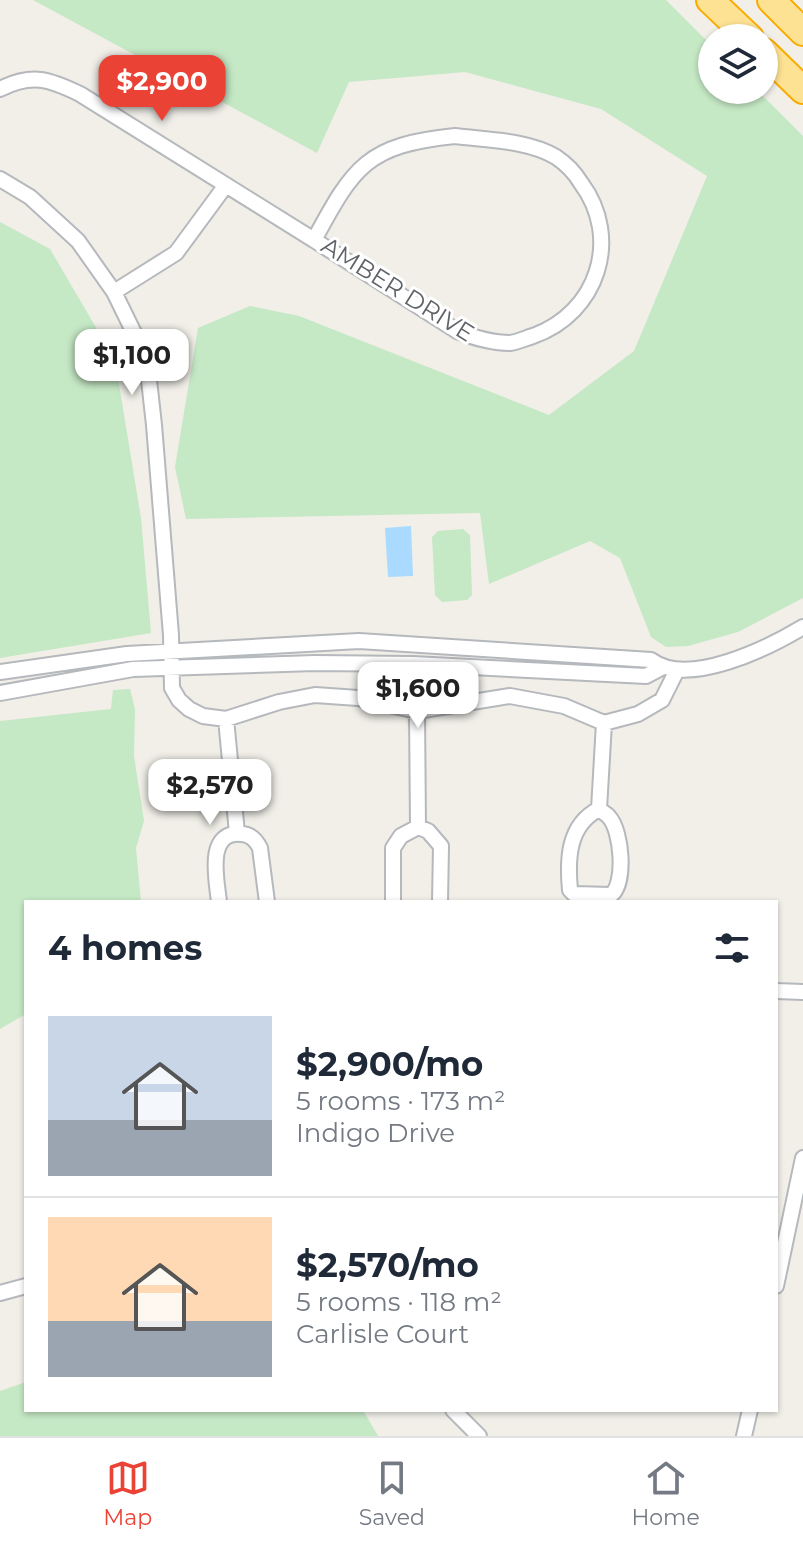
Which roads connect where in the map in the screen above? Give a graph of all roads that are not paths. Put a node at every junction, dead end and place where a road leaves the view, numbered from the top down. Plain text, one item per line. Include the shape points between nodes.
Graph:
1 (710, 0) edge
2 (771, 0) edge
3 (735, 24) edge
4 (803, 32) edge
5 (778, 66) edge
6 (0, 89) edge
7 (803, 90) edge
8 (0, 179) edge
9 (226, 185) junction
10 (314, 240) junction
11 (114, 292) junction
12 (803, 627) edge
13 (170, 652) junction
14 (661, 668) junction
15 (171, 669) junction
16 (677, 670) junction
17 (0, 672) edge
18 (0, 693) edge
19 (417, 711) junction
20 (226, 719) junction
21 (604, 723) junction
22 (599, 809) junction
23 (418, 827) junction
24 (237, 833) junction
25 (219, 900) edge
26 (267, 900) edge
27 (393, 900) edge
28 (440, 900) edge
29 (778, 991) edge
30 (803, 992) edge
31 (803, 1158) edge
32 (778, 1277) edge
33 (24, 1287) edge
34 (0, 1293) edge
35 (455, 1412) edge
36 (750, 1412) edge
37 (479, 1436) edge
38 (744, 1436) edge

1 - 3 highway
2 - 4 highway
5 - 7 highway
6 - 9 street, AMBER DRIVE via 18,80 57,83
8 - 11 street via 60,222
9 - 10 street, AMBER DRIVE
9 - 11 street via 176,253
10 - 10 street, AMBER DRIVE via 457,331 513,343 545,332 581,302 599,269 602,238 601,218 590,194 557,158 539,149 455,136 417,140 370,160 344,187
11 - 13 street via 138,341 149,380
12 - 16 street via 735,660
13 - 14 street via 359,641 651,660
13 - 15 street
13 - 17 street
14 - 15 street via 646,676 413,664
14 - 16 street
15 - 18 street via 133,669
15 - 20 street via 179,700 203,716
16 - 21 street via 662,700 638,714
19 - 20 street via 315,695
19 - 21 street via 510,696 564,706
19 - 23 street
20 - 24 street
21 - 22 street
22 - 22 street via 609,817 619,842 619,885 611,895 574,894 569,883 572,839 583,820
23 - 27 street via 401,836 393,848
23 - 28 street via 441,846
24 - 25 street via 218,845 215,856
24 - 26 street via 257,841
29 - 30 street
31 - 32 street
33 - 34 street
35 - 37 street
36 - 38 street

